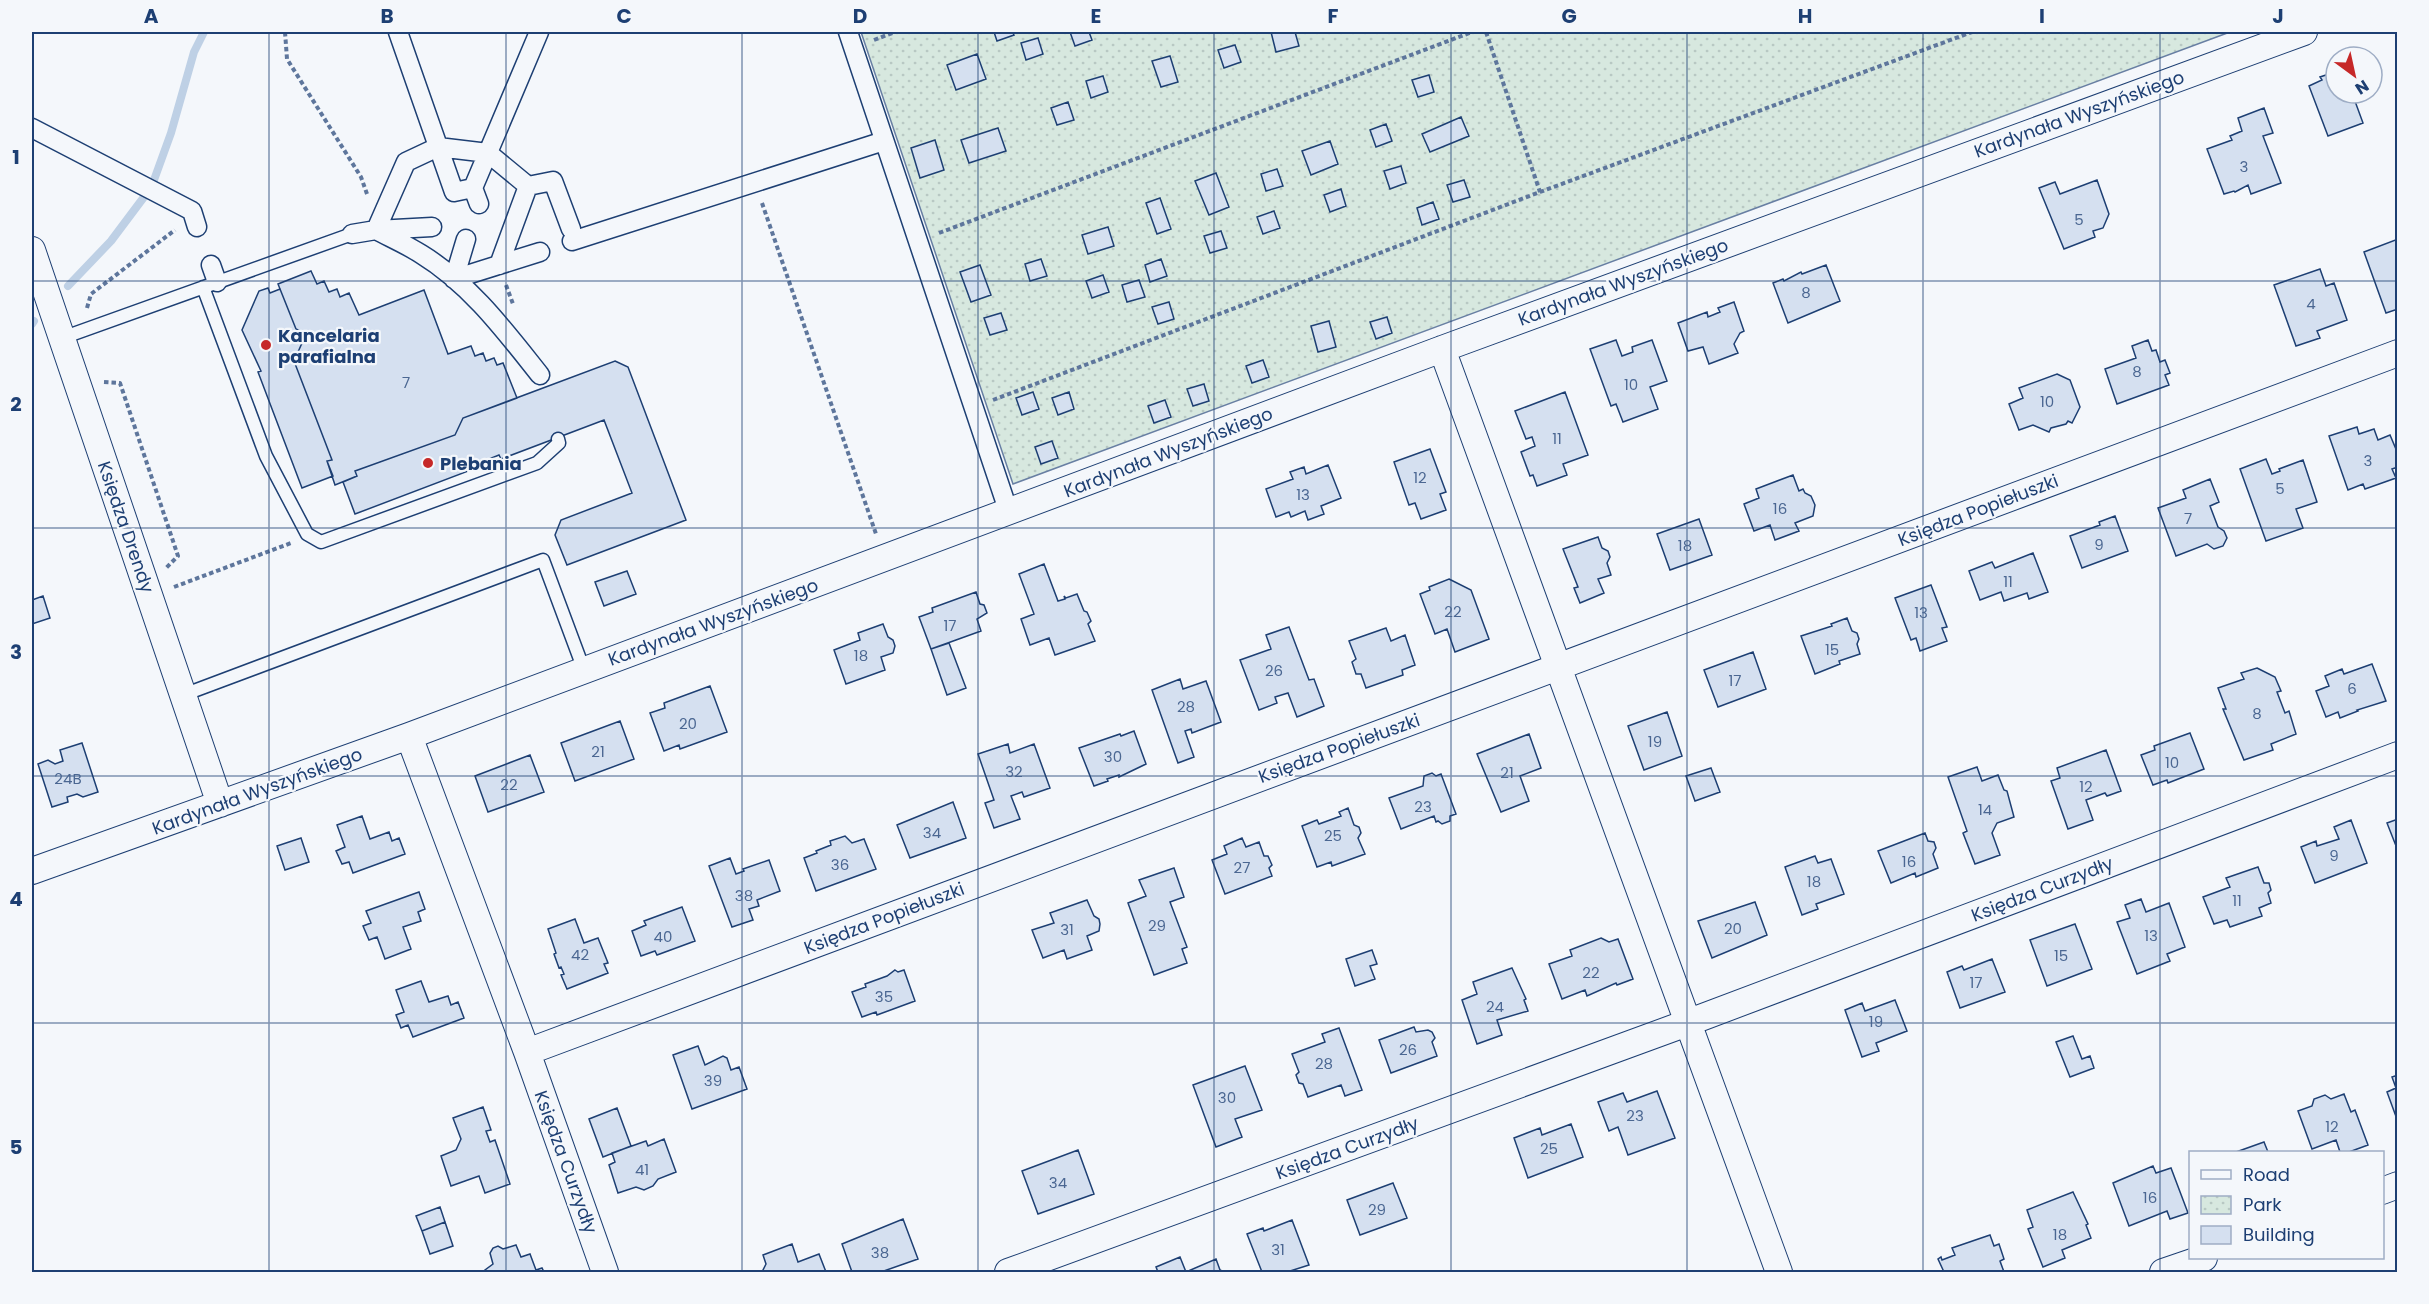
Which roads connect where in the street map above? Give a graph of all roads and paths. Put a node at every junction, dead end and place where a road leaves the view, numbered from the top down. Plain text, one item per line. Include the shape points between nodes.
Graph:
1 (285, 32) edge
2 (398, 32) edge
3 (539, 32) edge
4 (848, 32) edge
5 (1472, 32) edge
6 (1486, 32) edge
7 (1972, 32) edge
8 (2304, 32) edge
9 (32, 128) edge
10 (884, 141) junction
11 (438, 147) junction
12 (488, 153) junction
13 (755, 183) junction
14 (528, 186) junction
15 (1540, 192) junction
16 (367, 195) dead end
17 (196, 224) joint
18 (432, 227) dead end
19 (376, 230) junction
20 (352, 234) joint
21 (466, 239) dead end
22 (918, 241) junction
23 (32, 250) edge
24 (540, 252) dead end
25 (499, 265) junction
26 (210, 278) junction
27 (454, 279) junction
28 (92, 327) junction
29 (62, 338) junction
30 (1442, 349) junction
31 (2397, 353) edge
32 (540, 375) dead end
33 (98, 381) dead end
34 (974, 407) junction
35 (558, 440) dead end
36 (1009, 513) junction
37 (879, 542) dead end
38 (287, 545) dead end
39 (154, 595) junction
40 (1557, 667) junction
41 (584, 670) junction
42 (183, 695) junction
43 (409, 736) junction
44 (2397, 755) edge
45 (220, 804) junction
46 (32, 872) edge
47 (1687, 1023) junction
48 (527, 1052) junction
49 (2199, 1259) edge
50 (605, 1272) edge
51 (1008, 1272) edge
52 (1779, 1272) edge
53 (2163, 1272) edge

1 - 16 path via 286,59 361,177
2 - 11 street
3 - 12 street
4 - 10 street
5 - 22 path
6 - 15 path
7 - 15 path
8 - 30 street, Kardynała Wyszyńskiego
9 - 17 street via 192,211
10 - 13 street
10 - 22 street
11 - 12 street
11 - 12 street via 454,192 476,196
11 - 19 street via 406,162
12 - 14 street
13 - 14 street via 572,235 553,180
13 - 37 path
14 - 25 street
15 - 34 path
17 - 28 path via 171,231 91,294 86,305
18 - 19 street
19 - 20 street
19 - 27 street via 422,255
20 - 26 lane
21 - 27 street
22 - 34 street
23 - 29 street, Księdza Drendy
24 - 25 street
25 - 27 street
26 - 28 lane
26 - 35 lane via 266,456 307,534 321,542 537,463 560,443
27 - 32 street via 495,317
28 - 29 lane
29 - 39 street, Księdza Drendy
30 - 36 street, Kardynała Wyszyńskiego
30 - 40 street
31 - 40 street, Księdza Popiełuszki
33 - 39 path via 120,383 178,556 154,580
34 - 36 street
36 - 41 street, Kardynała Wyszyńskiego
38 - 39 path
39 - 42 street, Księdza Drendy
40 - 47 street
40 - 48 street, Księdza Popiełuszki
41 - 42 lane via 543,560
41 - 43 street, Kardynała Wyszyńskiego
42 - 45 street, Księdza Drendy
43 - 45 street, Kardynała Wyszyńskiego
43 - 48 street
44 - 47 street, Księdza Curzydły
45 - 46 street, Kardynała Wyszyńskiego
47 - 51 street, Księdza Curzydły
47 - 52 street
48 - 50 street, Księdza Curzydły
49 - 53 street

